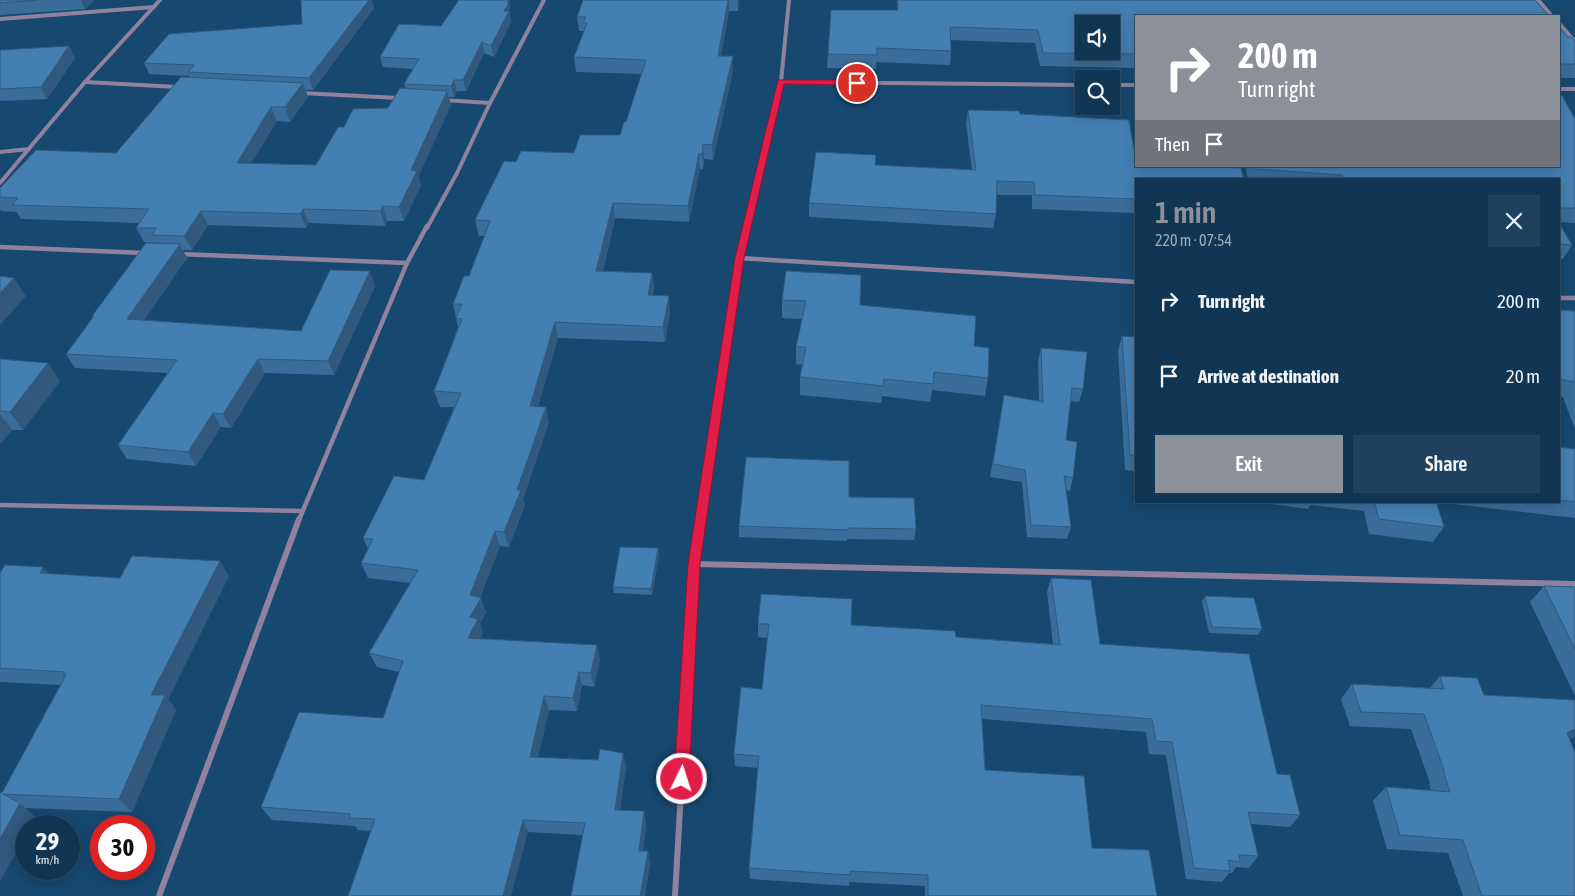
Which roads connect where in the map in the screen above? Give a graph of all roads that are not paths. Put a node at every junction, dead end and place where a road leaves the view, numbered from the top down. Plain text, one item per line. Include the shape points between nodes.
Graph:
1 (160, 0) edge
2 (544, 0) edge
3 (789, 0) edge
4 (1538, 0) edge
5 (154, 7) junction
6 (1551, 15) edge
7 (0, 19) edge
8 (1560, 24) edge
9 (1575, 42) edge
10 (85, 82) junction
11 (781, 82) junction
12 (1075, 85) edge
13 (1120, 85) edge
14 (1135, 85) edge
15 (184, 87) edge
16 (1560, 89) edge
17 (1575, 89) edge
18 (293, 93) edge
19 (401, 98) edge
20 (441, 100) edge
21 (490, 103) junction
22 (29, 149) junction
23 (0, 152) edge
24 (0, 183) edge
25 (0, 247) edge
26 (149, 253) edge
27 (169, 254) edge
28 (740, 258) junction
29 (407, 263) junction
30 (1135, 282) edge
31 (1560, 298) edge
32 (1575, 298) edge
33 (0, 505) edge
34 (302, 512) junction
35 (694, 564) junction
36 (1575, 584) edge
37 (159, 896) edge
38 (675, 896) edge

1 - 5 street
2 - 21 street
3 - 11 street
4 - 6 street
5 - 7 street
5 - 10 street
8 - 9 street
10 - 15 street
10 - 22 street
11 - 12 street
11 - 28 street
13 - 14 street
16 - 17 street
18 - 19 street
20 - 21 street
21 - 29 street via 457,173
22 - 23 street
22 - 24 street
25 - 26 street
27 - 29 street
28 - 30 street
28 - 35 street
29 - 34 street
31 - 32 street
33 - 34 street
34 - 37 street
35 - 36 street
35 - 38 street

